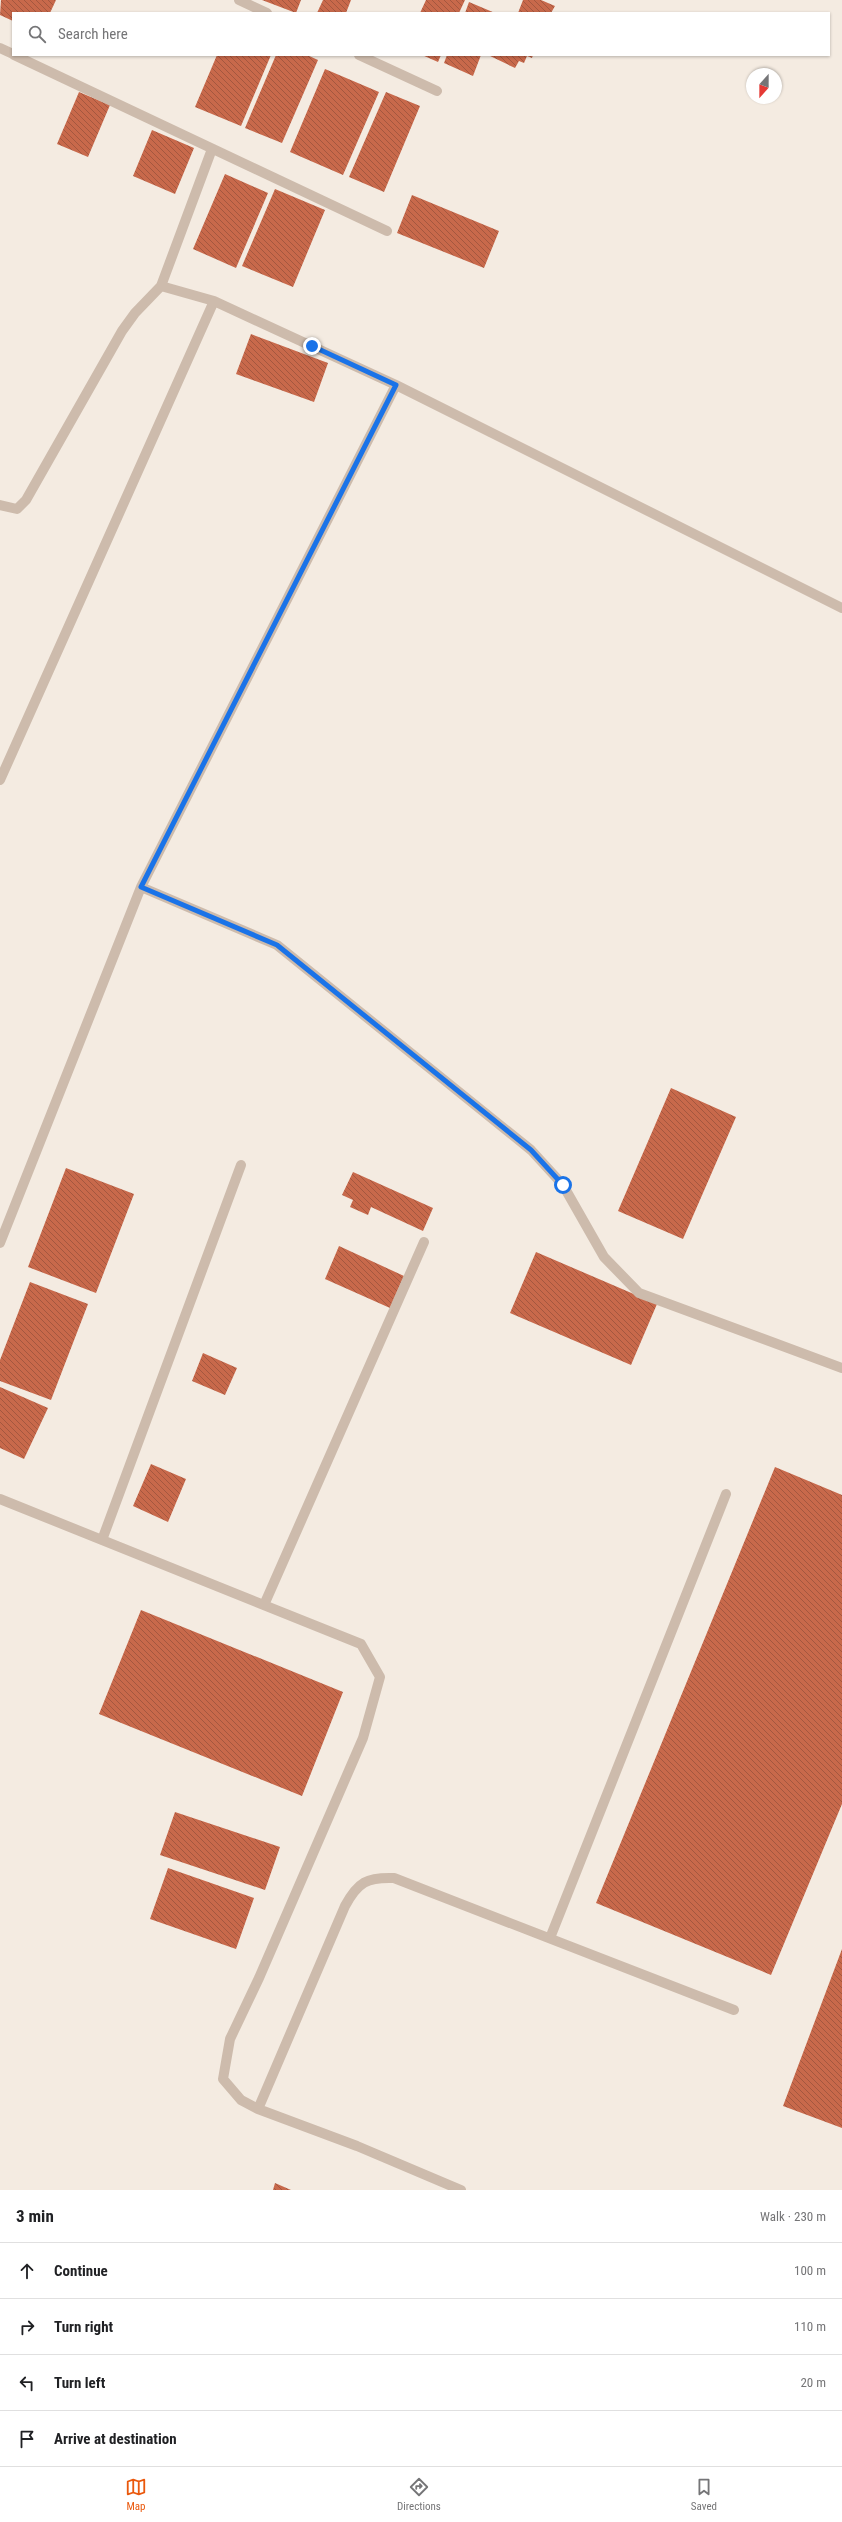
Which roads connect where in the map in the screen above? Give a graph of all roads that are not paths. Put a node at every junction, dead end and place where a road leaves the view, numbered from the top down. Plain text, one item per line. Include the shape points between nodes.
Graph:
1 (239, 0) edge
2 (266, 12) edge
3 (0, 48) edge
4 (12, 54) edge
5 (16, 56) edge
6 (361, 56) edge
7 (437, 91) dead end
8 (212, 148) junction
9 (387, 231) dead end
10 (161, 286) junction
11 (214, 301) junction
12 (396, 385) junction
13 (0, 505) edge
14 (842, 608) edge
15 (0, 780) edge
16 (141, 887) junction
17 (241, 1165) dead end
18 (424, 1242) dead end
19 (0, 1243) edge
20 (842, 1368) edge
21 (726, 1494) dead end
22 (0, 1499) edge
23 (102, 1540) junction
24 (264, 1605) junction
25 (550, 1938) junction
26 (734, 2010) dead end
27 (258, 2109) junction
28 (461, 2190) edge

1 - 2 street
3 - 4 street
5 - 8 street
6 - 7 street
8 - 9 street
8 - 10 street
10 - 11 street
10 - 13 street via 122,331 26,500 17,509
11 - 12 street
11 - 15 street
12 - 14 street
12 - 16 street
16 - 19 street
16 - 20 street via 277,945 531,1150 563,1185 604,1256 639,1293
17 - 23 street
18 - 24 street
21 - 25 street
22 - 23 street
23 - 24 street
24 - 27 street via 361,1644 380,1677 363,1738 266,1964 230,2039 223,2078 241,2100
25 - 26 street
25 - 27 street via 394,1878 375,1877 354,1888
27 - 28 street via 357,2146

